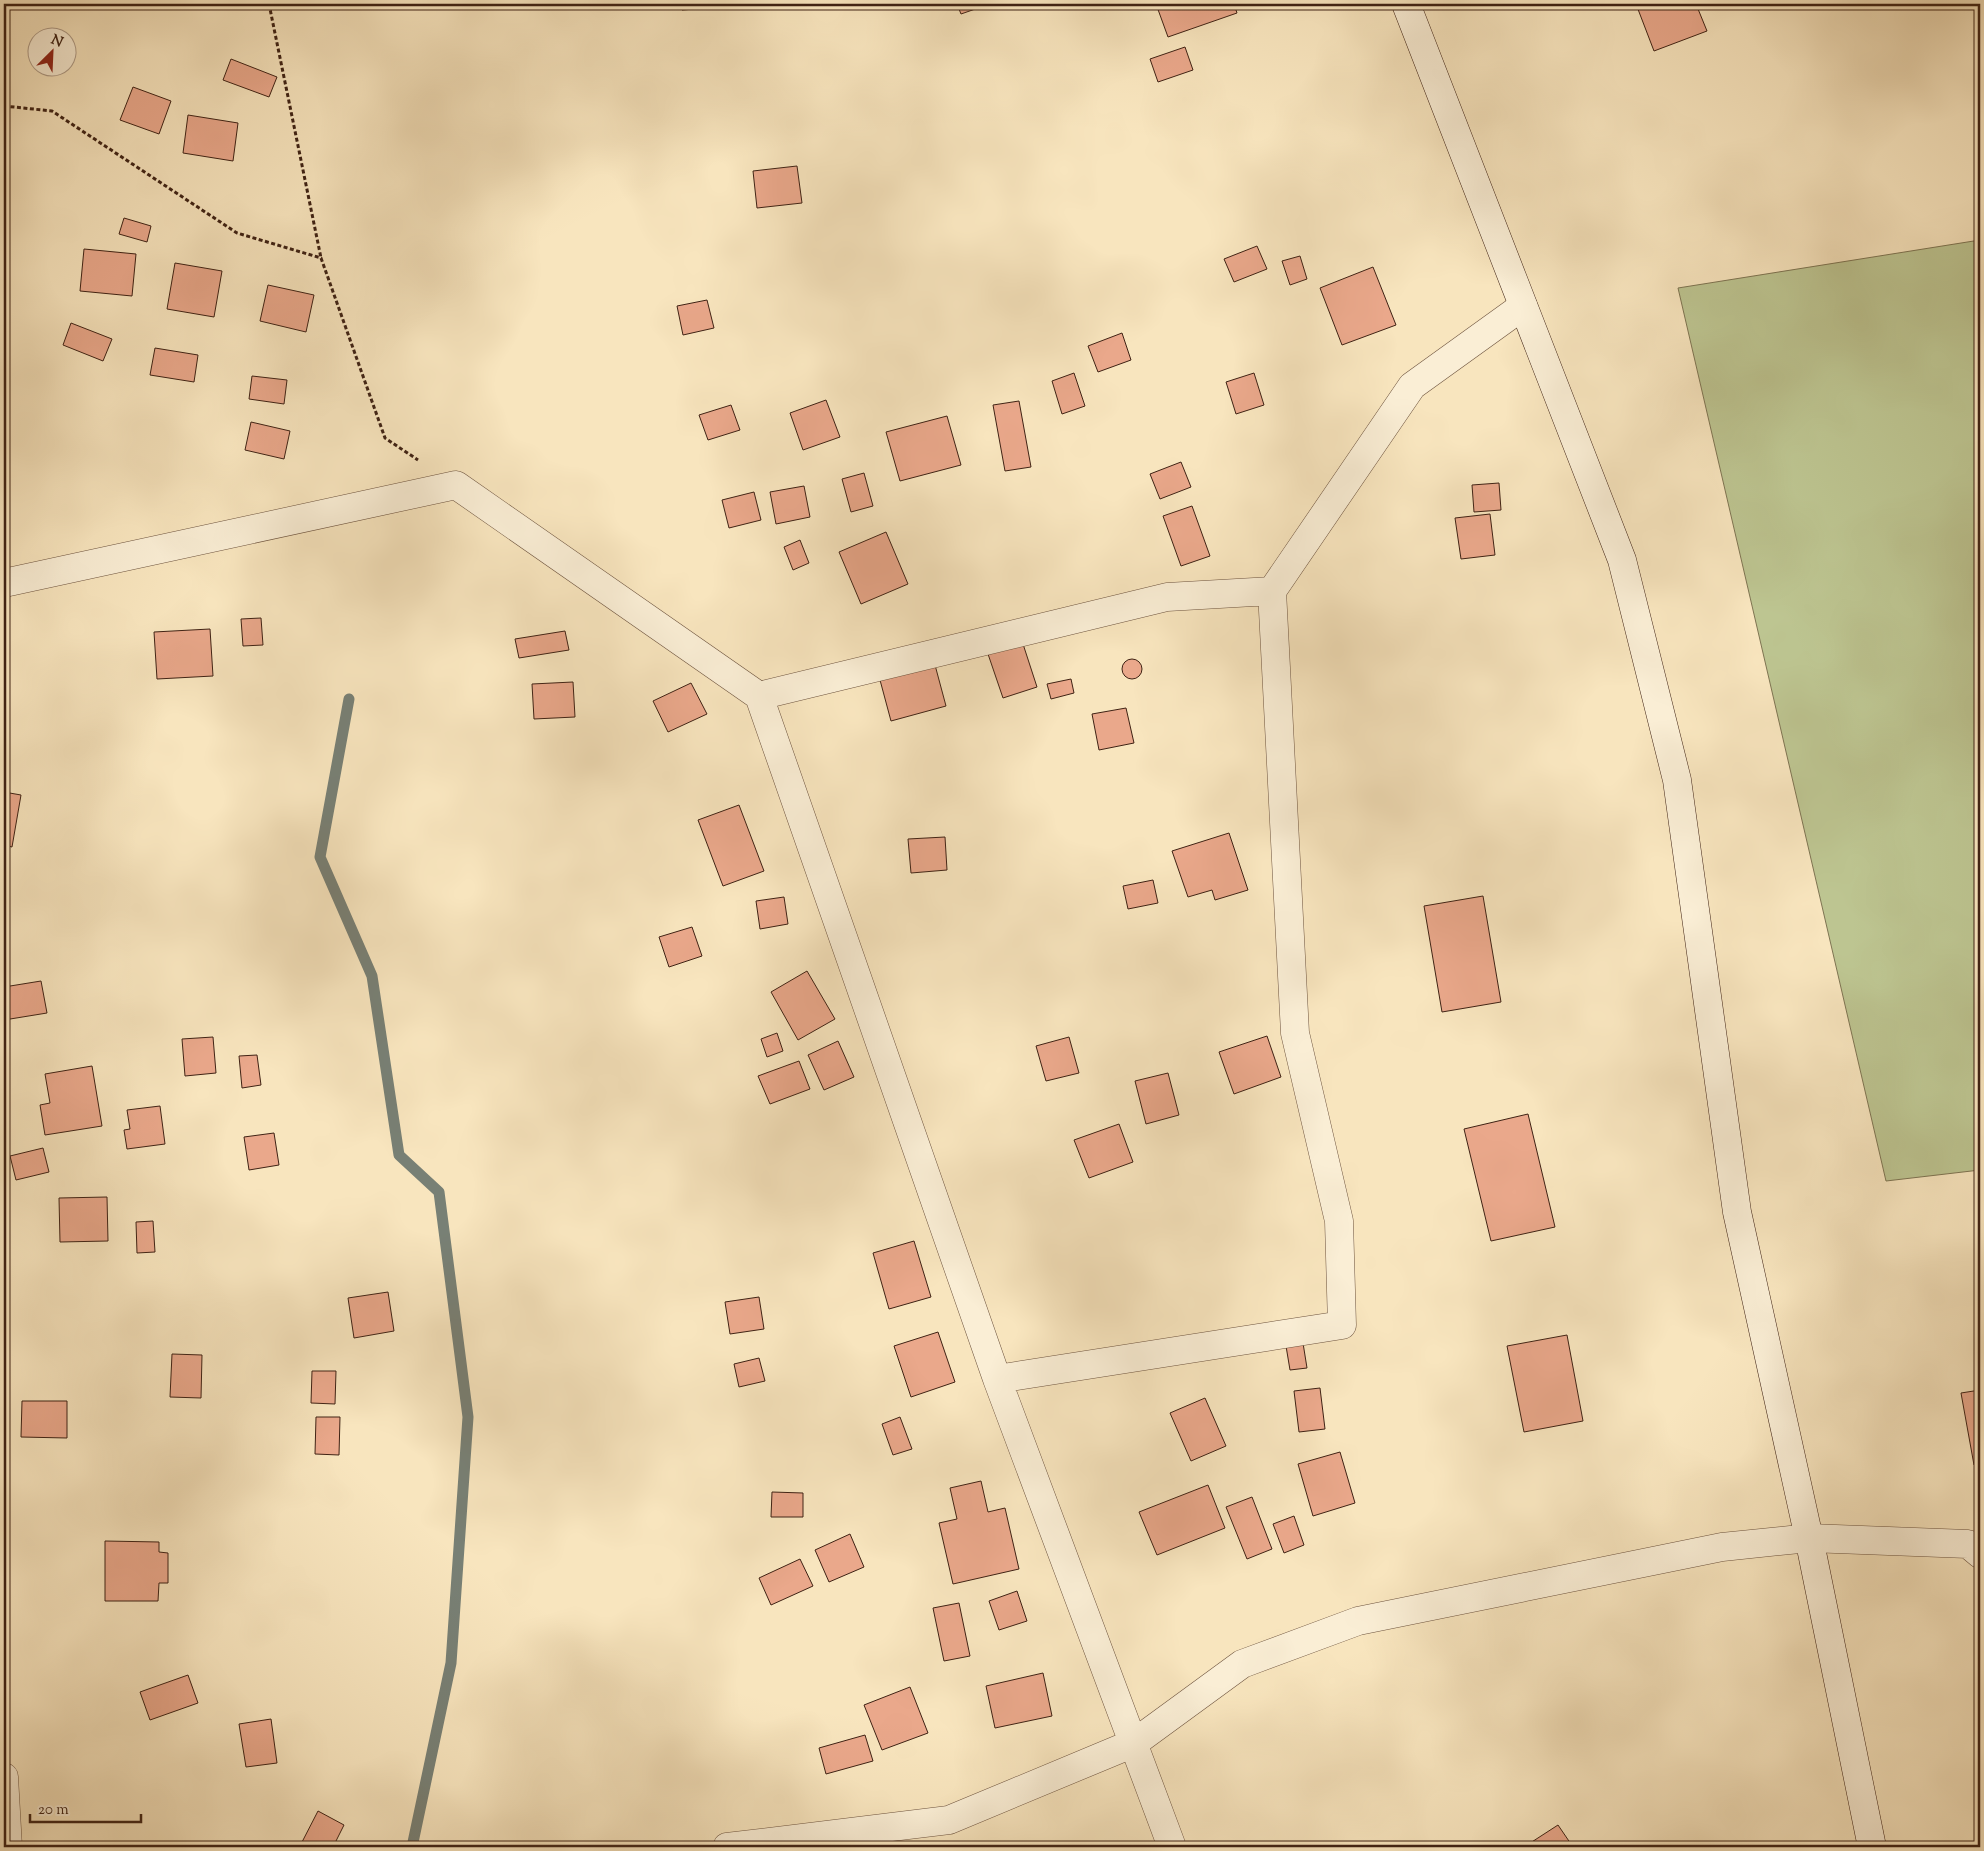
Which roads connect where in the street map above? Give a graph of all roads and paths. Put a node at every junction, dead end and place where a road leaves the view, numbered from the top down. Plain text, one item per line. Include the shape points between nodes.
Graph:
1 (269, 4) edge
2 (1408, 5) edge
3 (4, 106) edge
4 (321, 258) junction
5 (1523, 306) junction
6 (456, 485) junction
7 (4, 583) edge
8 (1272, 591) junction
9 (759, 696) junction
10 (997, 1379) junction
11 (1809, 1538) junction
12 (1980, 1554) edge
13 (1134, 1743) junction
14 (4, 1777) edge
15 (8, 1847) edge
16 (727, 1847) edge
17 (1172, 1847) edge
18 (1872, 1847) edge

1 - 4 path
2 - 5 street
3 - 4 path via 52,111 237,233
4 - 6 path via 384,438
5 - 8 street via 1412,386
5 - 11 street via 1622,560 1677,780 1737,1212
6 - 7 street
6 - 9 street
8 - 9 street via 1167,597
8 - 10 street via 1295,1033 1339,1221 1342,1325
9 - 10 street
10 - 13 street
11 - 12 street via 1968,1544
11 - 13 street via 1722,1547 1358,1620 1242,1664
11 - 18 street
13 - 16 street via 949,1820
13 - 17 street
14 - 15 street

